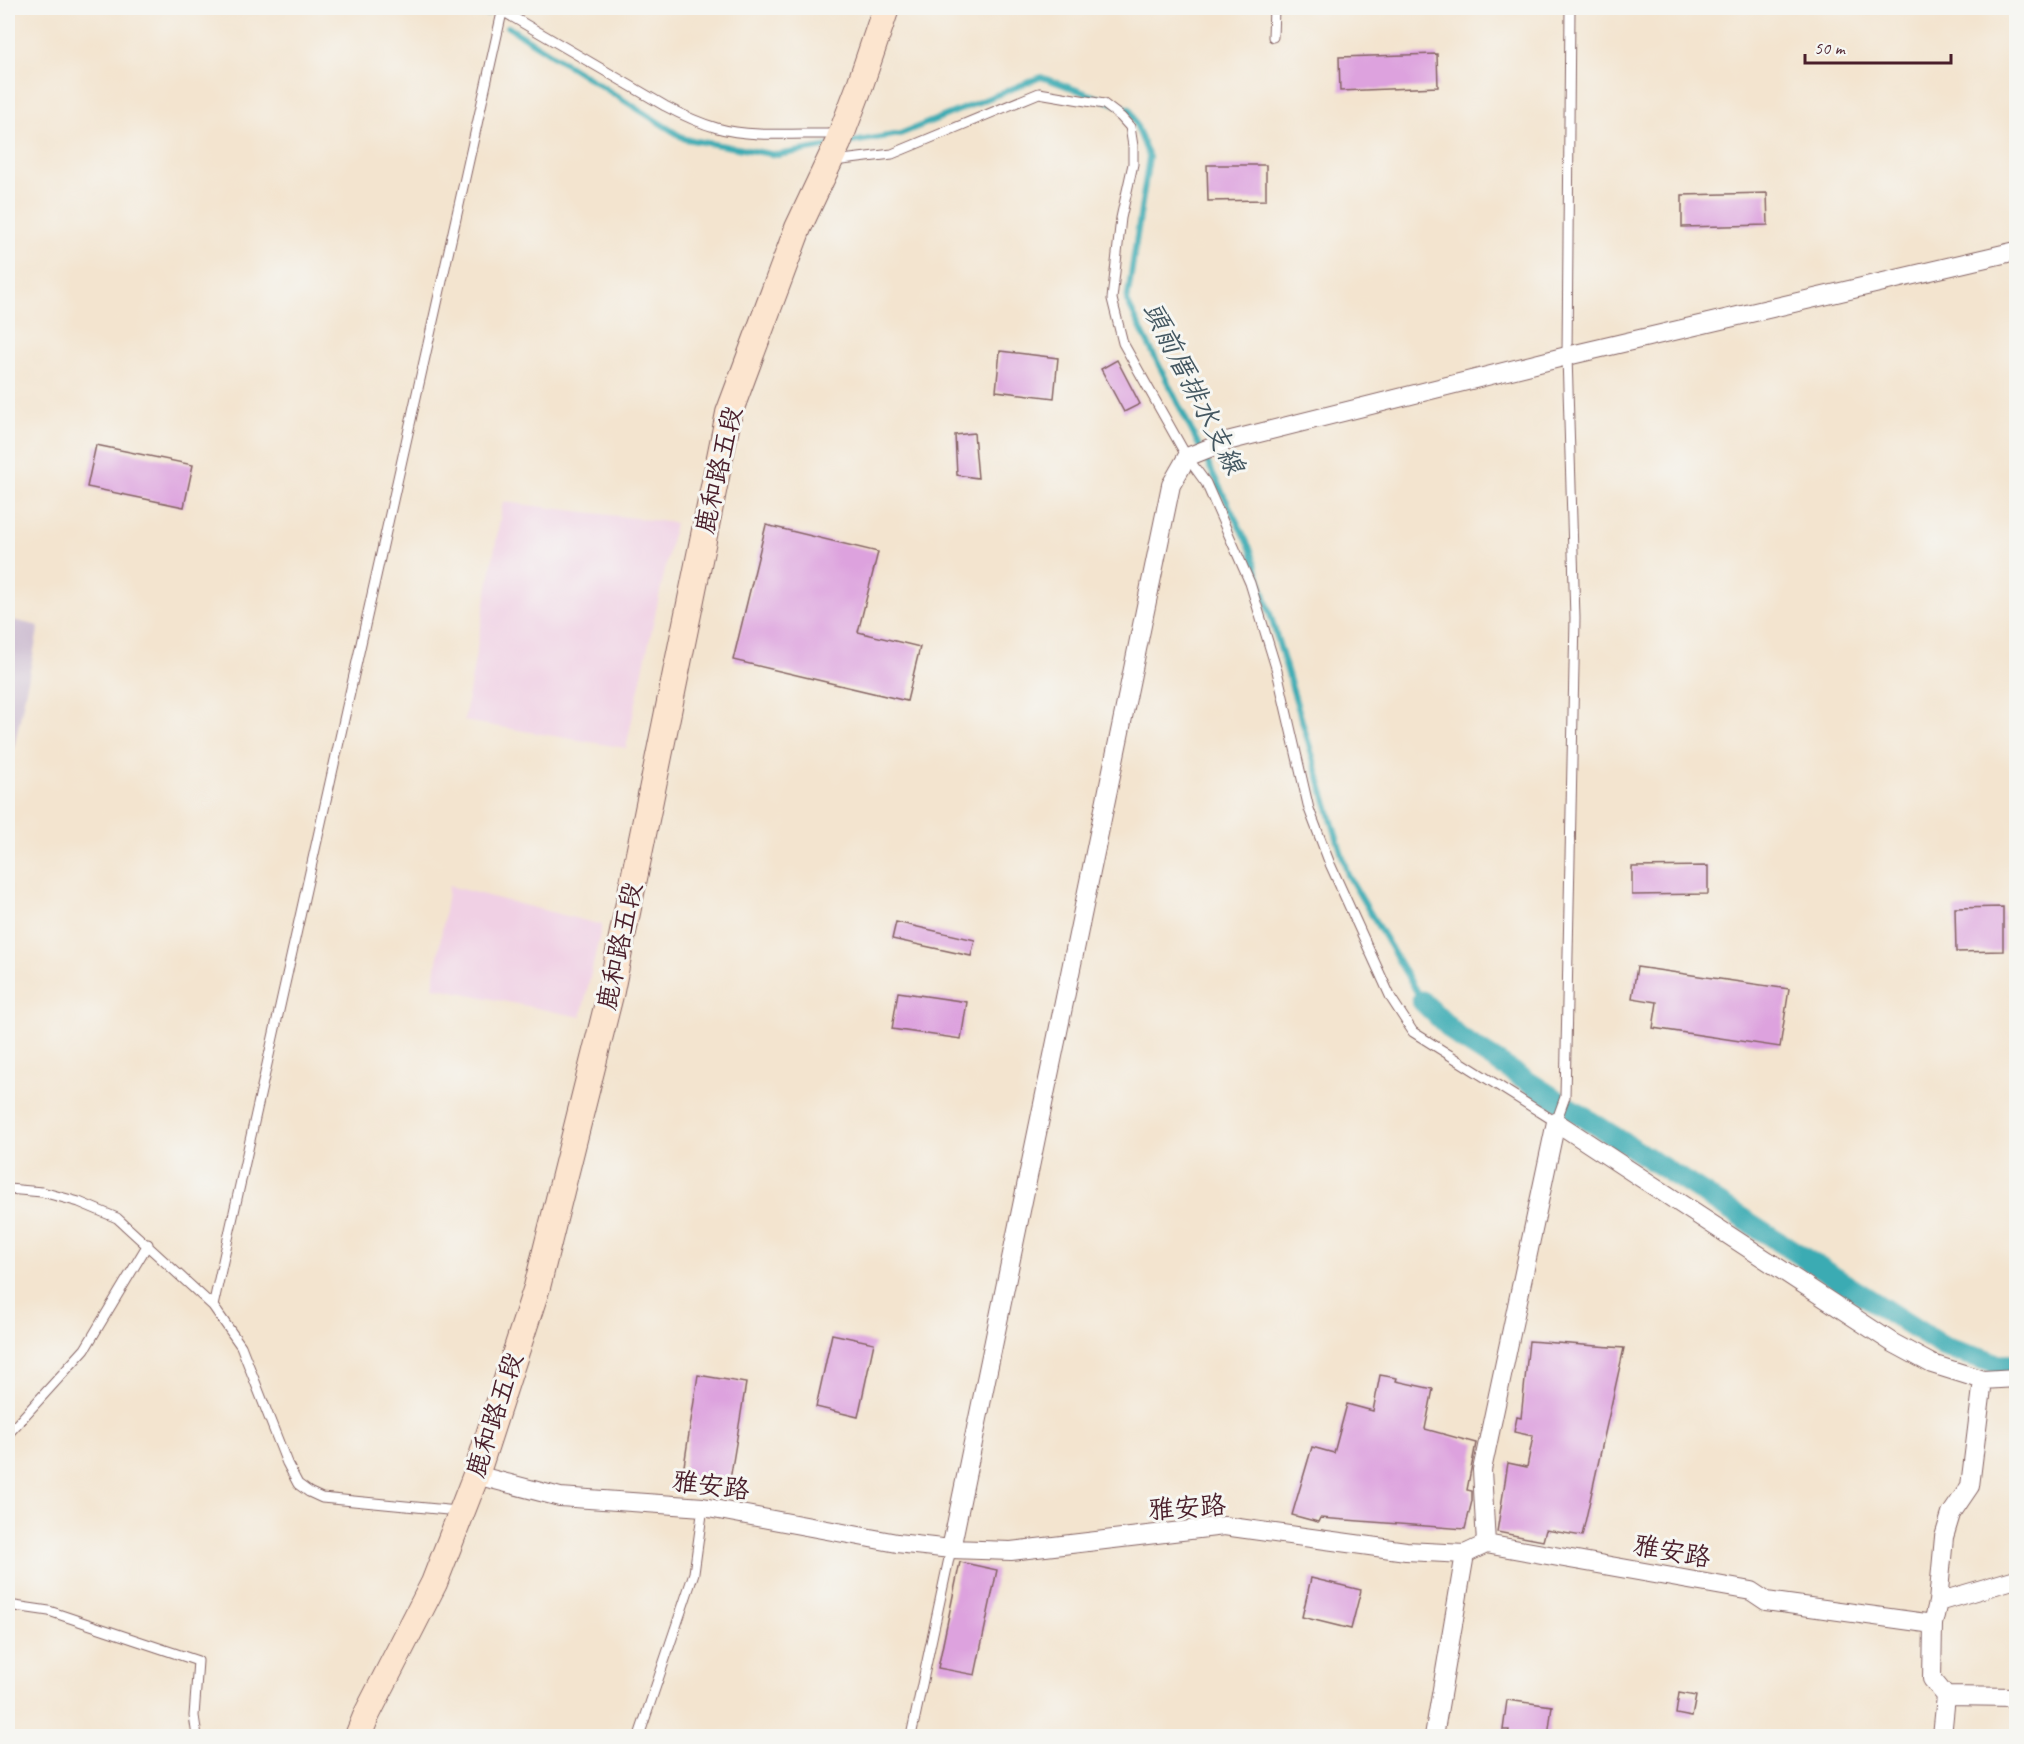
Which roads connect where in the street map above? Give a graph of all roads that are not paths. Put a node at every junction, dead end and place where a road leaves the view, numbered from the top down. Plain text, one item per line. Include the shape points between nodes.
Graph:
1 (886, 8) edge
2 (1274, 8) edge
3 (1570, 8) edge
4 (501, 9) edge
5 (1273, 37) dead end
6 (835, 149) junction
7 (2016, 251) edge
8 (1567, 356) junction
9 (1187, 457) junction
10 (1556, 1122) junction
11 (8, 1189) edge
12 (148, 1244) junction
13 (213, 1306) junction
14 (2016, 1378) edge
15 (1983, 1380) junction
16 (8, 1434) edge
17 (476, 1475) junction
18 (704, 1507) junction
19 (461, 1512) junction
20 (1486, 1544) junction
21 (951, 1549) junction
22 (1465, 1554) junction
23 (2016, 1579) edge
24 (1938, 1602) junction
25 (8, 1605) edge
26 (1934, 1624) junction
27 (1946, 1696) junction
28 (2016, 1697) edge
29 (197, 1737) edge
30 (358, 1737) edge
31 (639, 1737) edge
32 (911, 1737) edge
33 (1434, 1737) edge
34 (1942, 1737) edge

1 - 6 main road, 鹿和路五段
2 - 5 lane
3 - 8 lane
4 - 6 lane via 694,121 718,129
4 - 13 lane
6 - 9 lane via 892,154 1039,93 1104,104 1121,117 1130,127 1133,164 1120,218 1112,299 1123,343
6 - 17 main road, 鹿和路五段 via 798,228 729,412 611,991 537,1287
7 - 8 street
8 - 9 street via 1227,441
8 - 10 lane via 1575,618 1564,1097
9 - 10 lane via 1206,483 1251,583 1277,671 1309,809 1391,999 1413,1032
9 - 21 street via 1171,485
10 - 15 street via 1893,1343 1932,1364
10 - 20 street via 1482,1470
11 - 12 lane via 42,1192 79,1202 117,1218
12 - 13 lane
12 - 16 lane via 85,1349
13 - 19 lane via 241,1346 298,1484 322,1498
14 - 15 street
15 - 24 street via 1970,1486 1951,1514 1944,1537
17 - 18 street, 雅安路 via 560,1497
17 - 19 main road, 鹿和路五段
18 - 21 street, 雅安路 via 897,1543
18 - 31 lane via 694,1573
19 - 30 main road, 鹿和路五段 via 434,1583
20 - 22 street, 雅安路
20 - 26 street, 雅安路 via 1751,1591 1767,1601
21 - 22 street, 雅安路 via 1011,1551 1224,1526 1406,1551
21 - 32 lane
22 - 33 street
23 - 24 street
24 - 26 street
25 - 29 lane via 49,1611 198,1661 194,1716
26 - 27 street via 1932,1679
27 - 28 street
27 - 34 street

